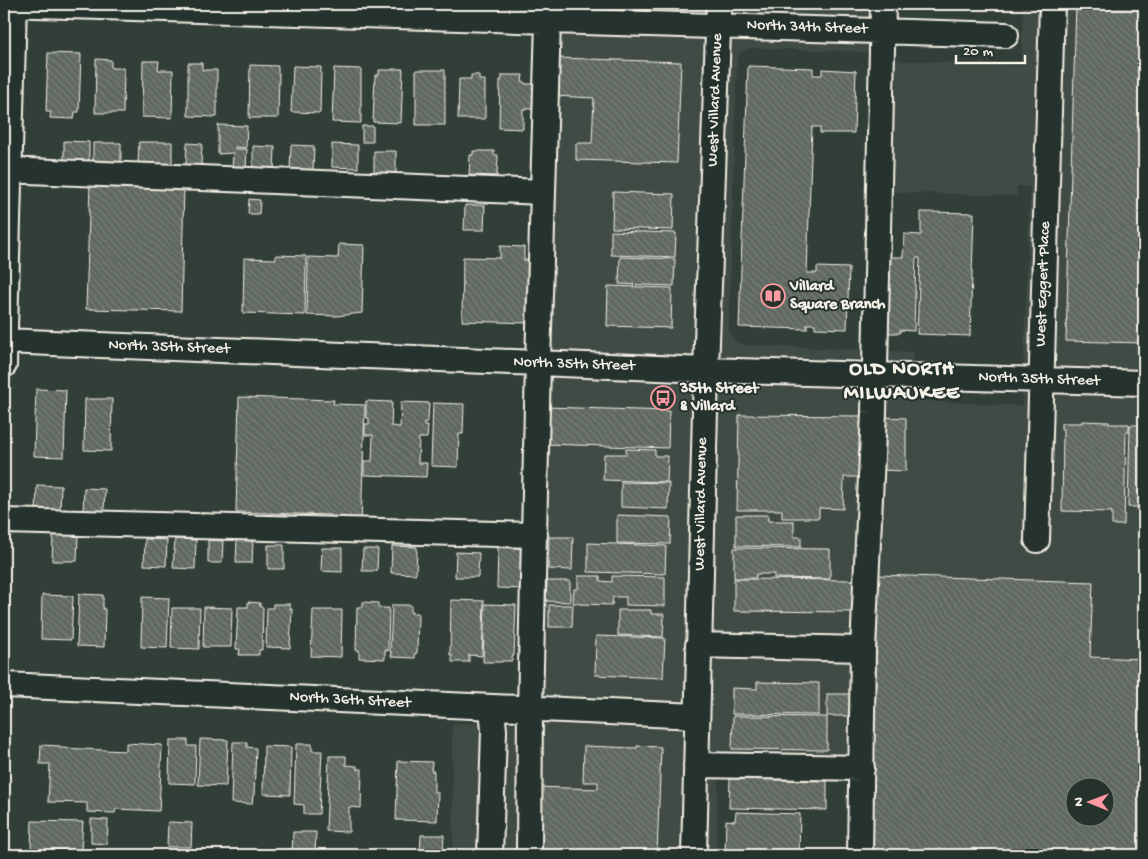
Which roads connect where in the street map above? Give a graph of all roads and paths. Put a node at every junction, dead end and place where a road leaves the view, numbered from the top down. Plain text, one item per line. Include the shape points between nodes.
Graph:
1 (4, 4) edge
2 (14, 4) edge
3 (866, 4) edge
4 (883, 4) edge
5 (1052, 4) edge
6 (485, 11) edge
7 (719, 15) edge
8 (548, 21) junction
9 (879, 31) junction
10 (1006, 35) dead end
11 (6, 170) edge
12 (543, 192) junction
13 (4, 341) edge
14 (538, 363) junction
15 (4, 364) edge
16 (706, 370) junction
17 (874, 375) junction
18 (1041, 380) junction
19 (1144, 383) edge
20 (4, 521) edge
21 (535, 536) junction
22 (1037, 540) dead end
23 (698, 645) junction
24 (863, 649) junction
25 (4, 685) edge
26 (492, 707) junction
27 (530, 709) junction
28 (697, 716) junction
29 (696, 765) junction
30 (862, 768) junction
31 (490, 855) edge
32 (529, 855) edge
33 (694, 855) edge
34 (860, 855) edge

1 - 2 street, North 34th Street
2 - 6 street, North 34th Street
2 - 11 street
3 - 9 street
4 - 9 street
5 - 18 street, West Eggert Place
6 - 8 street, North 34th Street
7 - 8 street, North 34th Street
7 - 9 street, North 34th Street
7 - 16 street, West Villard Avenue
8 - 12 street
9 - 10 street, North 34th Street
9 - 17 street
11 - 12 street
11 - 13 street
12 - 14 street
13 - 14 street, North 35th Street
13 - 15 street
14 - 16 street, North 35th Street
14 - 21 street
16 - 17 street, North 35th Street
16 - 23 street, West Villard Avenue
17 - 18 street, North 35th Street
17 - 24 street
18 - 19 street, North 35th Street
18 - 22 street, West Eggert Place
20 - 21 street
21 - 27 street
23 - 24 street
23 - 28 street, West Villard Avenue
24 - 30 street
25 - 26 street, North 36th Street
26 - 27 street, North 36th Street
26 - 31 street
27 - 28 street, North 36th Street
27 - 32 street
28 - 29 street, West Villard Avenue
29 - 30 street
29 - 33 street, West Villard Avenue
30 - 34 street

